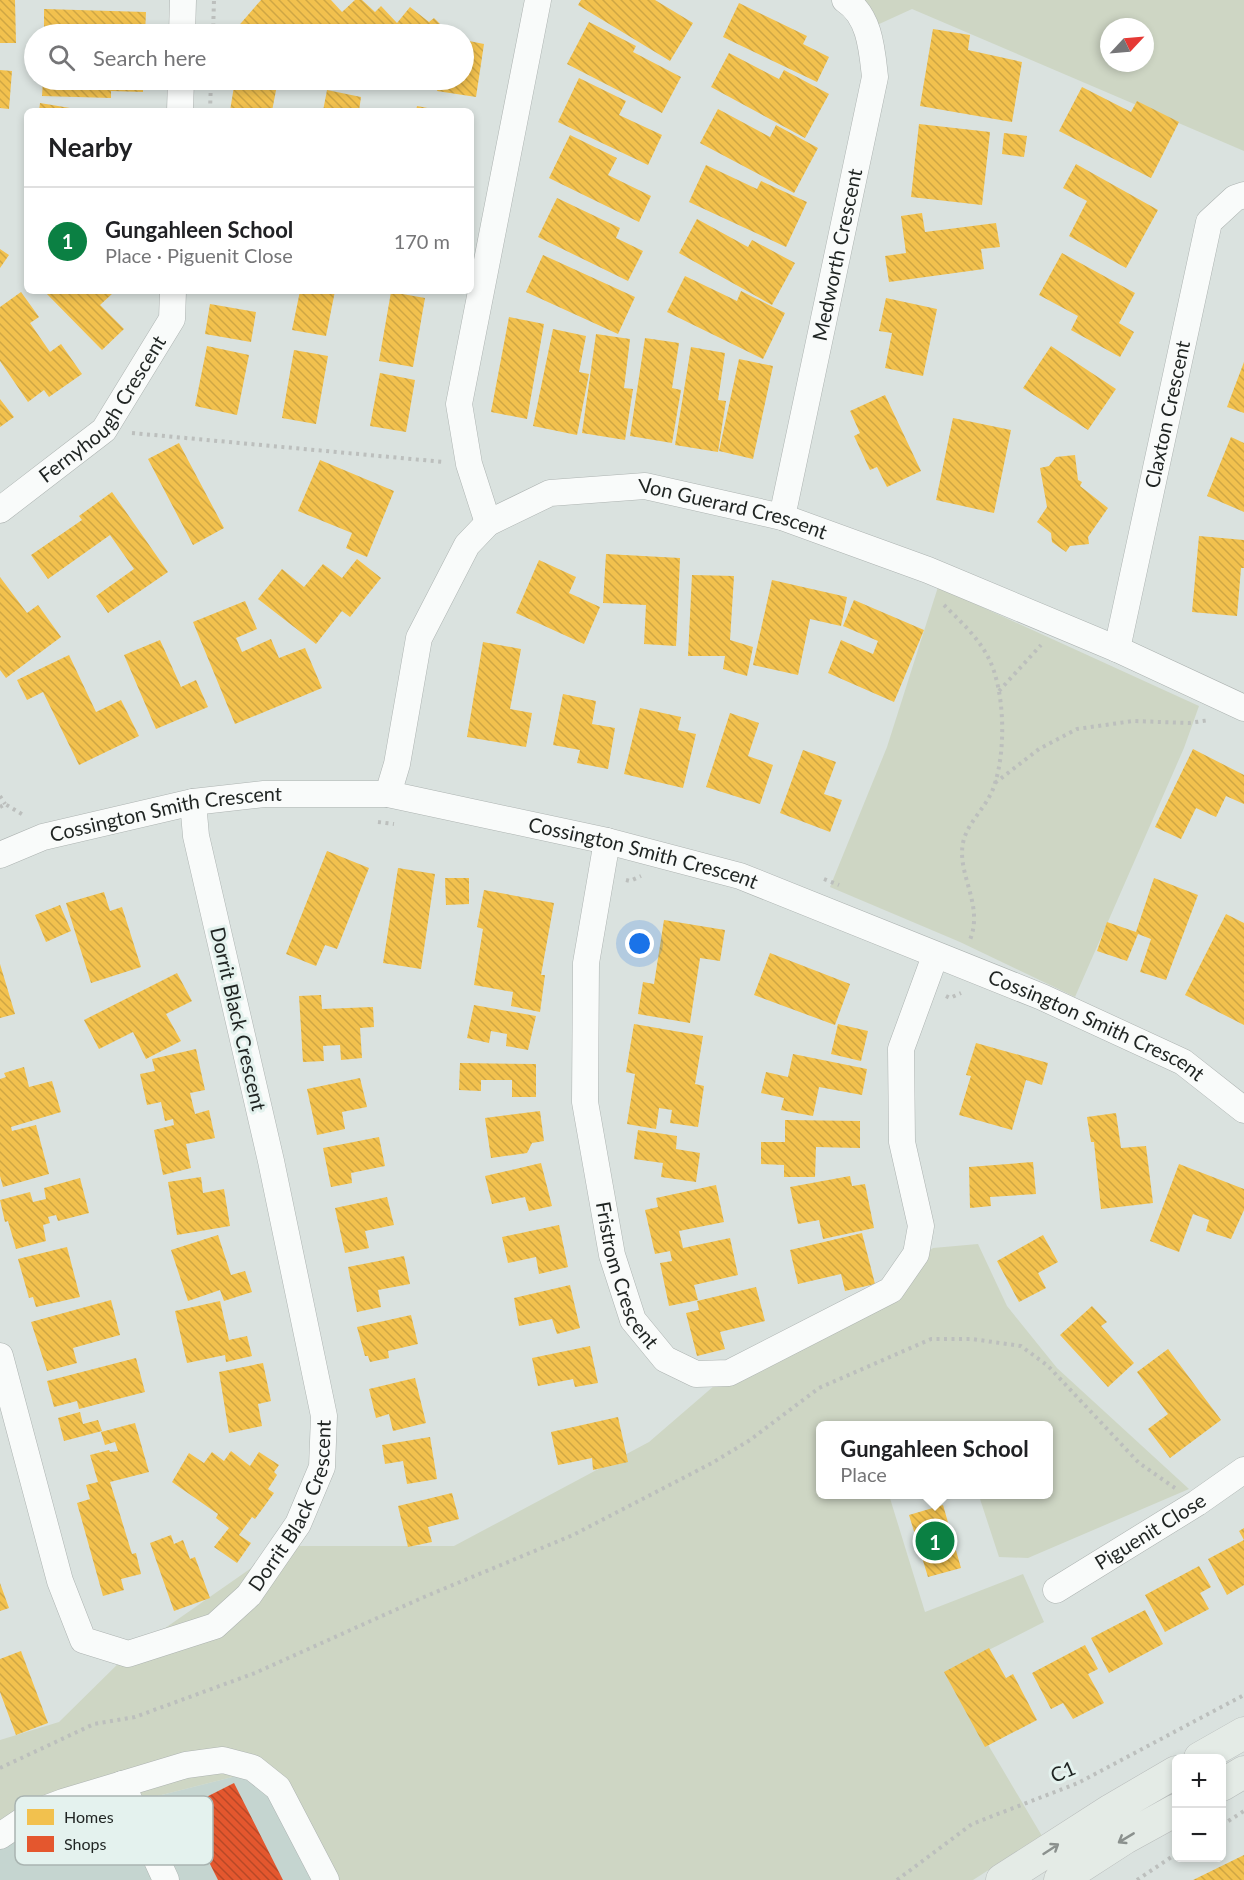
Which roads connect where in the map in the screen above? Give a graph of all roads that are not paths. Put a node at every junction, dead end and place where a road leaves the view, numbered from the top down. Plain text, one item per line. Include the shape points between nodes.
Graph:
1 (183, 0) edge
2 (538, 0) edge
3 (845, 0) edge
4 (182, 24) edge
5 (181, 90) edge
6 (180, 108) edge
7 (1244, 195) edge
8 (173, 294) edge
9 (0, 510) edge
10 (782, 517) junction
11 (488, 523) junction
12 (1117, 649) junction
13 (1236, 704) edge
14 (388, 794) junction
15 (193, 802) junction
16 (607, 841) junction
17 (1, 852) edge
18 (935, 956) junction
19 (1244, 1110) edge
20 (0, 1356) edge
21 (1244, 1470) edge
22 (1056, 1590) dead end
23 (1244, 1733) edge
24 (1207, 1754) edge
25 (1244, 1772) edge
26 (1172, 1774) edge
27 (1226, 1782) edge
28 (122, 1784) junction
29 (86, 1796) edge
30 (128, 1796) edge
31 (1172, 1812) edge
32 (15, 1826) edge
33 (0, 1836) edge
34 (159, 1865) edge
35 (166, 1880) edge
36 (326, 1880) edge
37 (1002, 1880) edge
38 (1060, 1880) edge

1 - 4 street
2 - 11 street via 459,404 469,464
3 - 10 street, Medworth Crescent via 853,5 870,34 875,77
5 - 6 street
7 - 12 street, Claxton Crescent via 1235,198 1209,222
8 - 9 street, Fernyhough Crescent via 172,320 104,430
10 - 11 street, Von Guerard Crescent via 645,486 550,493
10 - 12 street, Von Guerard Crescent via 928,570
11 - 14 street, Von Guerard Crescent via 467,545 419,638
12 - 13 street, Von Guerard Crescent
14 - 15 street, Cossington Smith Crescent via 264,794
14 - 16 street, Cossington Smith Crescent
15 - 17 street, Cossington Smith Crescent via 43,837
15 - 20 street, Dorrit Black Crescent via 196,836 271,1161 324,1416 322,1467 298,1524 249,1595 215,1626 128,1654 83,1640 60,1581
16 - 18 street, Cossington Smith Crescent via 740,876
16 - 18 street, Fristrom Crescent via 586,963 585,1102 612,1255 633,1320 665,1359 696,1374 729,1373 891,1290 916,1254 921,1226 902,1142 902,1048
18 - 19 street, Cossington Smith Crescent via 1042,997 1184,1062
21 - 22 street, Piguenit Close
23 - 24 main road
25 - 27 main road
37 -> 26 main road
28 - 29 street
28 - 30 street
28 - 36 street via 203,1761 223,1760 254,1768 278,1788
31 -> 38 main road
32 - 33 street
34 - 35 street

